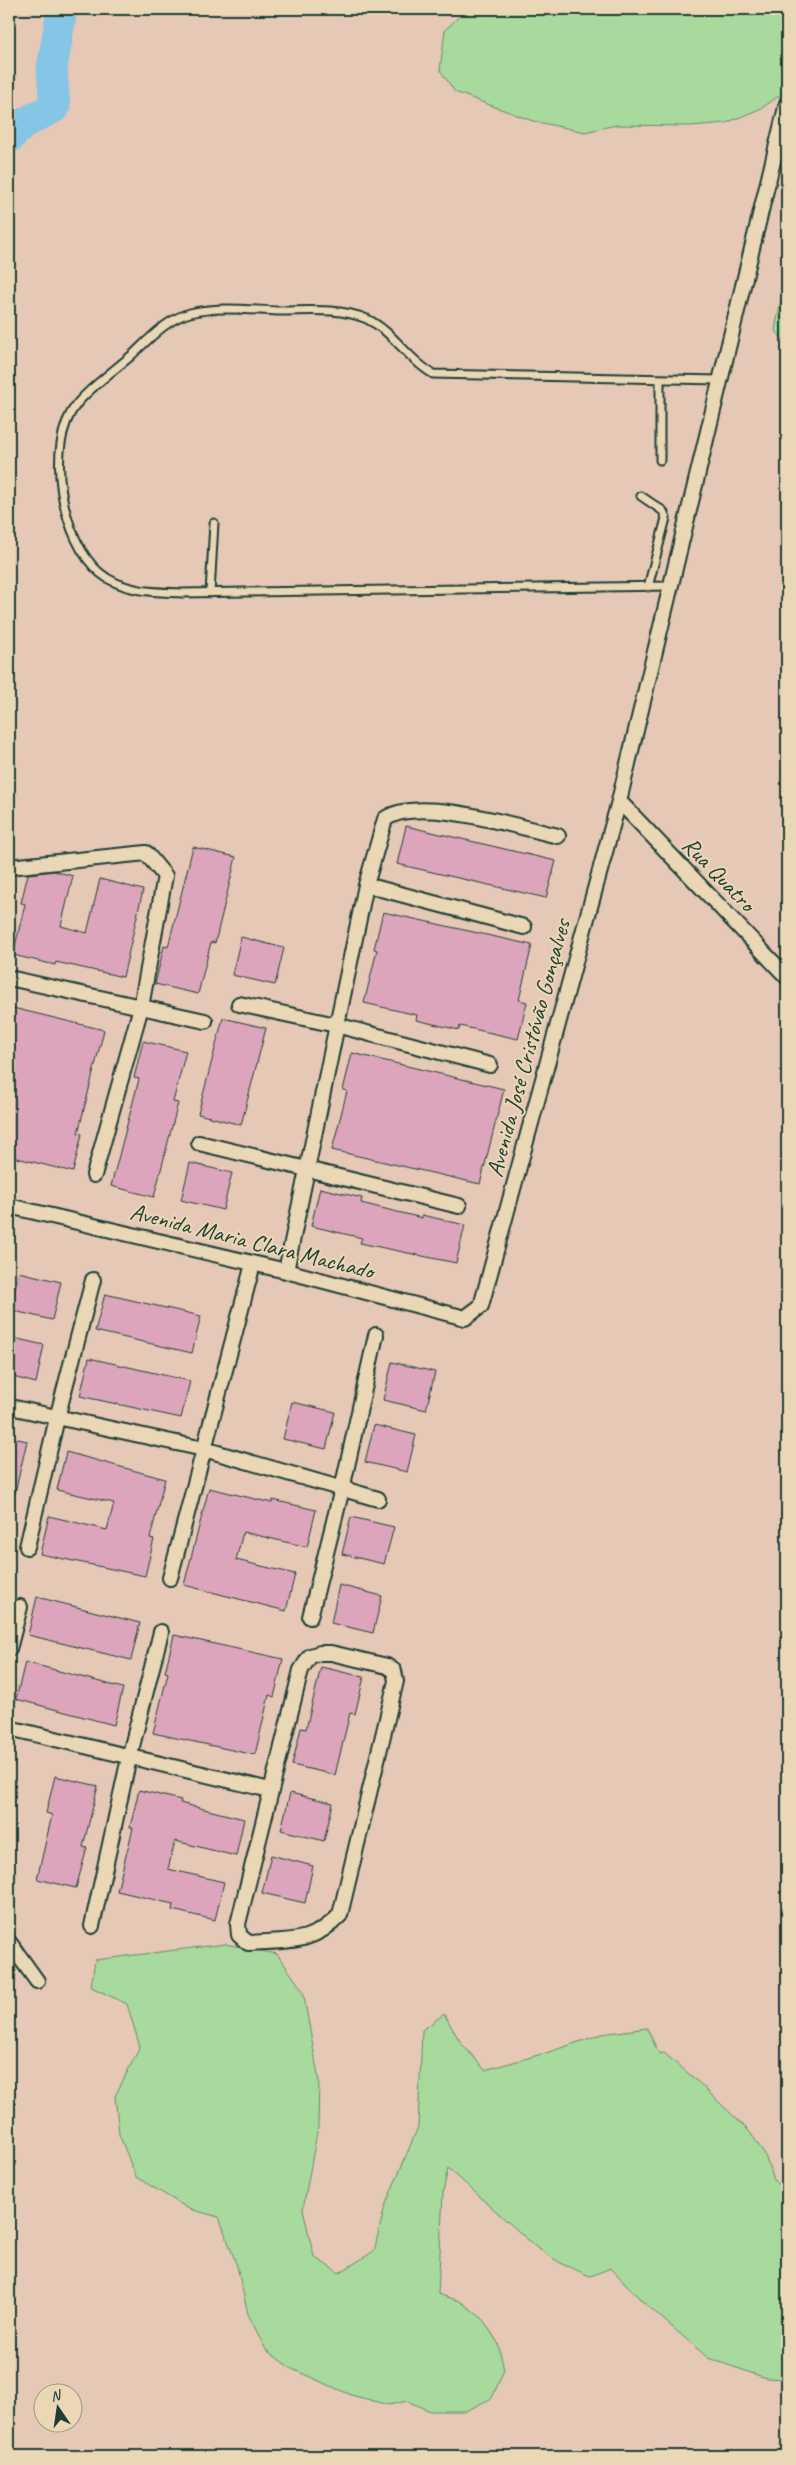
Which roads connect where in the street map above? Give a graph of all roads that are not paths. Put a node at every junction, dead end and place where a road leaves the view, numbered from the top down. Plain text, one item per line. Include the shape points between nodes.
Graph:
1 (787, 104) edge
2 (660, 379) junction
3 (720, 380) junction
4 (660, 460) dead end
5 (641, 496) dead end
6 (214, 523) dead end
7 (670, 586) junction
8 (648, 587) junction
9 (210, 593) junction
10 (618, 801) junction
11 (558, 836) dead end
12 (9, 868) edge
13 (366, 885) junction
14 (524, 927) dead end
15 (787, 977) edge
16 (9, 978) edge
17 (239, 1004) dead end
18 (141, 1007) junction
19 (204, 1022) dead end
20 (336, 1025) junction
21 (490, 1065) dead end
22 (199, 1143) dead end
23 (306, 1169) junction
24 (94, 1175) dead end
25 (9, 1206) edge
26 (459, 1206) dead end
27 (253, 1264) junction
28 (286, 1271) junction
29 (93, 1280) dead end
30 (481, 1306) joint
31 (376, 1335) dead end
32 (15, 1408) dead end
33 (57, 1418) junction
34 (204, 1449) junction
35 (342, 1489) junction
36 (378, 1499) dead end
37 (27, 1547) dead end
38 (170, 1578) dead end
39 (20, 1607) dead end
40 (310, 1617) dead end
41 (161, 1632) dead end
42 (9, 1649) edge
43 (9, 1728) edge
44 (128, 1758) junction
45 (270, 1790) junction
46 (92, 1926) dead end
47 (9, 1942) edge
48 (37, 1981) dead end

1 - 3 street, Avenida José Cristóvão Gonçalves
2 - 3 lane
2 - 4 lane
2 - 9 lane via 433,374 418,365 388,332 366,319 344,312 213,309 189,313 164,326 76,405 64,428 60,457 62,496 71,530 82,554 100,574 125,587 150,592
3 - 7 street, Avenida José Cristóvão Gonçalves
5 - 8 lane via 664,512 666,518
6 - 9 lane
7 - 8 lane
7 - 10 street, Avenida José Cristóvão Gonçalves
8 - 9 lane
10 - 15 street, Rua Quatro
10 - 30 street, Avenida José Cristóvão Gonçalves
11 - 13 street via 439,810 394,812 385,819
12 - 18 street via 146,853 165,876
13 - 14 street
13 - 20 street
16 - 18 street
17 - 20 street
18 - 19 street
18 - 24 street
20 - 21 street
20 - 23 street
22 - 23 street
23 - 26 street
23 - 28 street
25 - 27 street, Avenida Maria Clara Machado
27 - 28 street, Avenida Maria Clara Machado
27 - 34 street
28 - 30 street, Avenida Maria Clara Machado via 466,1318
29 - 33 street
31 - 35 street
32 - 33 street
33 - 34 street
33 - 37 street
34 - 35 street
34 - 38 street
35 - 36 street
35 - 40 street
39 - 42 street
41 - 44 street
43 - 44 street
44 - 45 street
44 - 46 street
45 - 45 street via 238,1924 239,1935 248,1943 309,1938 328,1928 340,1915 396,1681 394,1671 387,1666 331,1653 310,1656 301,1670
47 - 48 street

